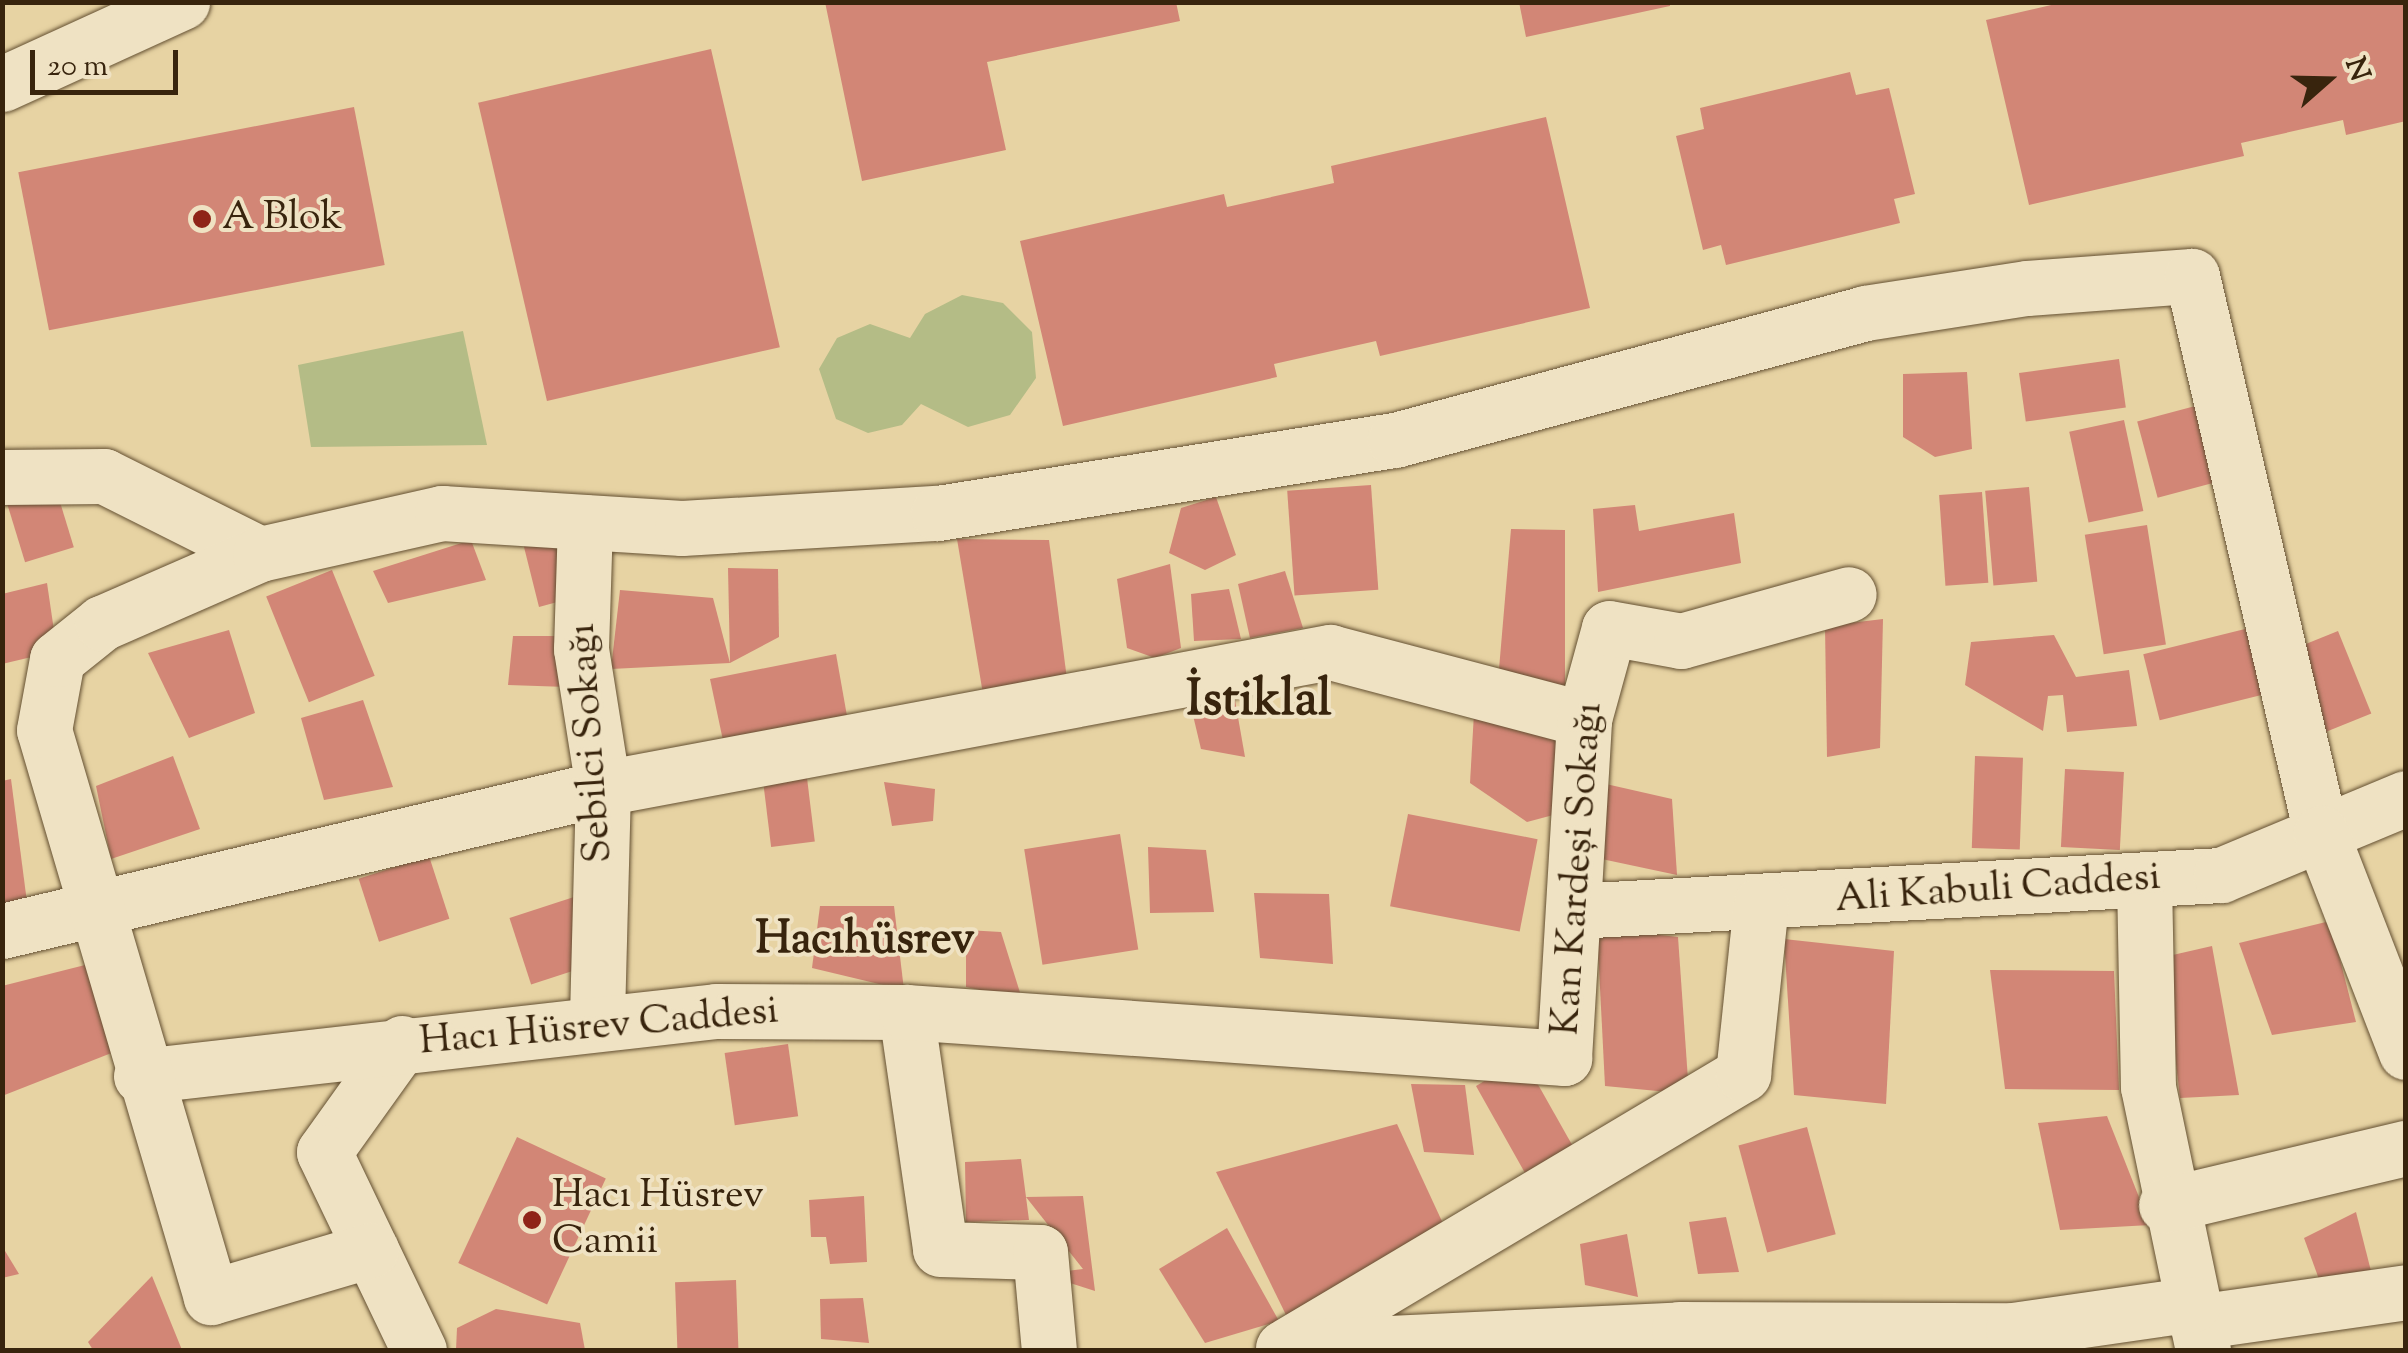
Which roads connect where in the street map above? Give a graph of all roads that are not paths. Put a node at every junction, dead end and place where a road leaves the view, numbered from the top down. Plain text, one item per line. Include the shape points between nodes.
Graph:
1 (182, 2) edge
2 (2, 84) edge
3 (2, 478) edge
4 (585, 522) junction
5 (260, 554) junction
6 (1848, 594) dead end
7 (1584, 719) junction
8 (603, 788) junction
9 (2406, 798) edge
10 (2321, 833) junction
11 (2144, 880) junction
12 (1761, 904) junction
13 (92, 909) junction
14 (1575, 911) junction
15 (2, 931) edge
16 (906, 1012) junction
17 (597, 1024) junction
18 (2404, 1032) edge
19 (402, 1043) junction
20 (1564, 1058) joint
21 (141, 1076) junction
22 (2406, 1148) edge
23 (2166, 1205) junction
24 (371, 1250) junction
25 (2406, 1292) edge
26 (2197, 1325) edge
27 (1993, 1340) edge
28 (419, 1350) edge
29 (1049, 1350) edge
30 (1277, 1350) edge

1 - 2 street
3 - 5 street via 104,476
4 - 5 street via 442,512
4 - 8 street, Sebilci Sokağı via 581,649
4 - 10 street via 682,528 938,513 1396,440 1864,313 2192,276
5 - 13 street via 102,622 56,659 44,730
6 - 7 street, Kan Kardeşi Sokağı via 1680,641 1609,628
7 - 8 street via 1330,652
7 - 14 street, Kan Kardeşi Sokağı
8 - 13 street
8 - 17 street, Sebilci Sokağı
9 - 10 street, Ali Kabuli Caddesi
10 - 11 street, Ali Kabuli Caddesi via 2221,875
10 - 18 street
11 - 12 street, Ali Kabuli Caddesi
11 - 23 street via 2148,1086
12 - 14 street, Ali Kabuli Caddesi
12 - 30 street via 1743,1074
13 - 15 street
13 - 21 street
14 - 20 street, Kan Kardeşi Sokağı
16 - 17 street, Hacı Hüsrev Caddesi via 716,1011
16 - 20 street, Hacı Hüsrev Caddesi
16 - 29 street via 940,1249 1040,1252
17 - 19 street, Hacı Hüsrev Caddesi
19 - 21 street, Hacı Hüsrev Caddesi
19 - 24 street via 324,1152
21 - 24 street via 211,1297
22 - 23 street
23 - 26 street
24 - 28 street
25 - 26 street
26 - 27 street
27 - 30 street via 1680,1329

